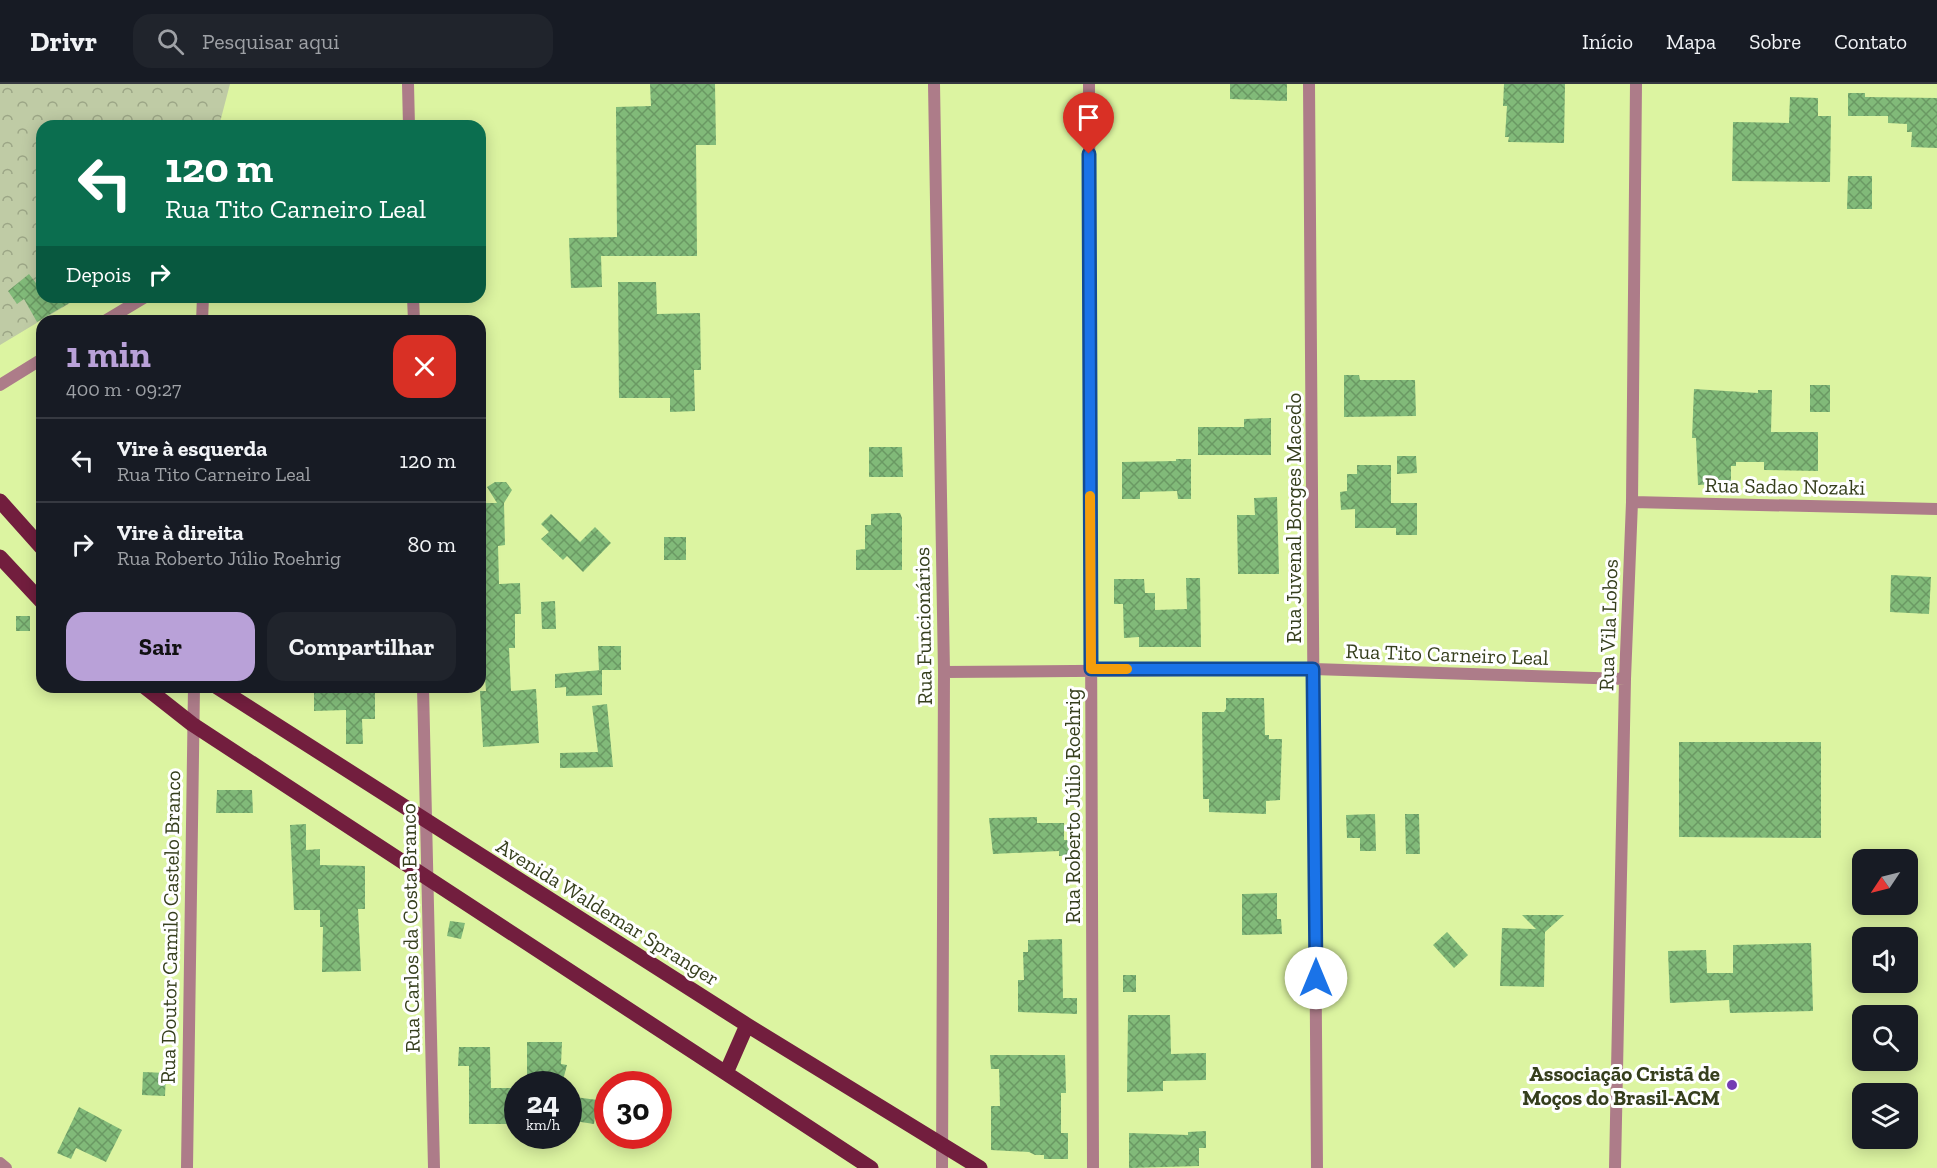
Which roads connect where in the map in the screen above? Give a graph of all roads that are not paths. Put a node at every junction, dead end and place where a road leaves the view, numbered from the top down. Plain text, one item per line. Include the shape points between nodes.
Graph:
1 (408, 84) edge
2 (934, 84) edge
3 (1089, 84) edge
4 (1309, 84) edge
5 (1636, 84) edge
6 (409, 120) edge
7 (135, 303) edge
8 (115, 315) edge
9 (36, 363) edge
10 (0, 385) edge
11 (0, 501) edge
12 (1632, 502) junction
13 (1937, 509) edge
14 (36, 541) edge
15 (0, 557) edge
16 (36, 596) edge
17 (1091, 669) junction
18 (1313, 669) junction
19 (944, 672) junction
20 (1625, 679) junction
21 (153, 693) edge
22 (194, 693) edge
23 (226, 693) edge
24 (423, 693) edge
25 (192, 724) junction
26 (426, 822) junction
27 (429, 882) junction
28 (747, 1025) junction
29 (726, 1073) junction
30 (942, 1144) junction
31 (0, 1163) edge
32 (6, 1168) edge
33 (187, 1168) edge
34 (434, 1168) edge
35 (871, 1168) edge
36 (942, 1168) edge
37 (980, 1168) edge
38 (1093, 1168) edge
39 (1317, 1168) edge
40 (1615, 1168) edge

1 - 6 street
2 - 19 street, Rua Funcionários
3 - 17 street, Rua Roberto Júlio Roehrig
4 - 18 street, Rua Juvenal Borges Macedo
5 - 12 street, Rua Vila Lobos
7 - 8 street
9 - 10 street
11 - 14 main road
12 - 13 street, Rua Sadao Nozaki
12 - 20 street, Rua Vila Lobos
15 - 16 main road
17 - 18 street, Rua Tito Carneiro Leal
17 - 19 street, Rua Tito Carneiro Leal
17 - 38 street, Rua Roberto Júlio Roehrig
18 - 20 street, Rua Tito Carneiro Leal
18 - 39 street, Rua Juvenal Borges Macedo
19 - 30 street, Rua Funcionários
20 - 40 street, Rua Vila Lobos
21 - 25 main road
22 - 25 street, Rua Doutor Camilo Castelo Branco
23 - 26 main road, Avenida Waldemar Spranger
24 - 26 street, Rua Carlos da Costa Branco
25 - 27 main road
25 - 33 street, Rua Doutor Camilo Castelo Branco
26 - 27 street, Rua Carlos da Costa Branco
26 - 28 main road, Avenida Waldemar Spranger
27 - 29 main road
27 - 34 street, Rua Carlos da Costa Branco
28 - 29 main road
28 - 30 main road, Avenida Waldemar Spranger
29 - 35 main road
30 - 36 street, Rua Funcionários
30 - 37 main road, Avenida Waldemar Spranger
31 - 32 street

